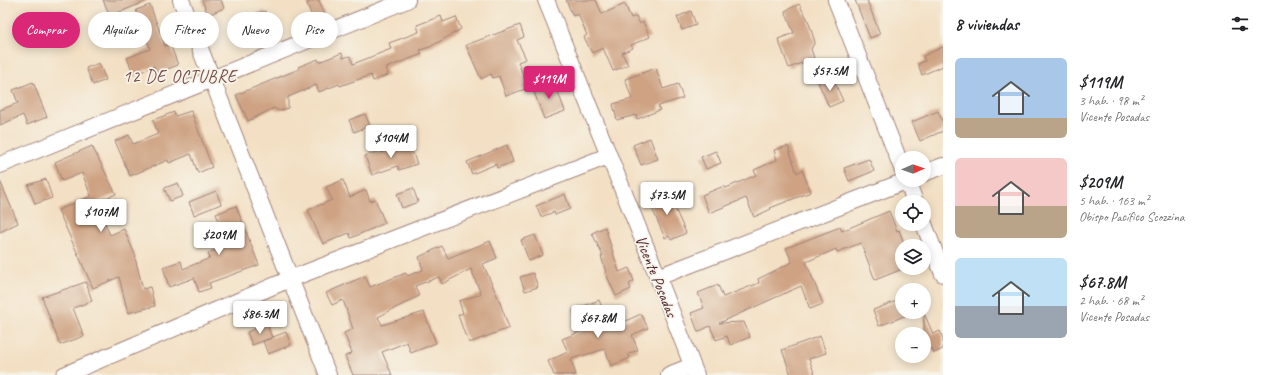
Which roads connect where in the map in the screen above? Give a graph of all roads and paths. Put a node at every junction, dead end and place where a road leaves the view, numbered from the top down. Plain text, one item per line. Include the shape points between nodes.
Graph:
1 (181, 0) edge
2 (407, 0) edge
3 (546, 0) edge
4 (836, 0) edge
5 (212, 80) junction
6 (895, 151) edge
7 (608, 156) junction
8 (0, 165) edge
9 (943, 166) edge
10 (931, 170) edge
11 (895, 185) edge
12 (927, 231) edge
13 (943, 274) edge
14 (658, 277) junction
15 (290, 279) junction
16 (694, 371) edge
17 (64, 375) edge
18 (328, 375) edge
19 (669, 375) edge

1 - 5 street
2 - 5 street
3 - 7 street, Vicente Posadas
4 - 6 street
5 - 8 street
5 - 15 street
7 - 14 street, Vicente Posadas
7 - 15 street
9 - 10 street
11 - 14 street
12 - 13 street
14 - 16 street, Vicente Posadas
15 - 17 street
15 - 18 street
16 - 19 street

